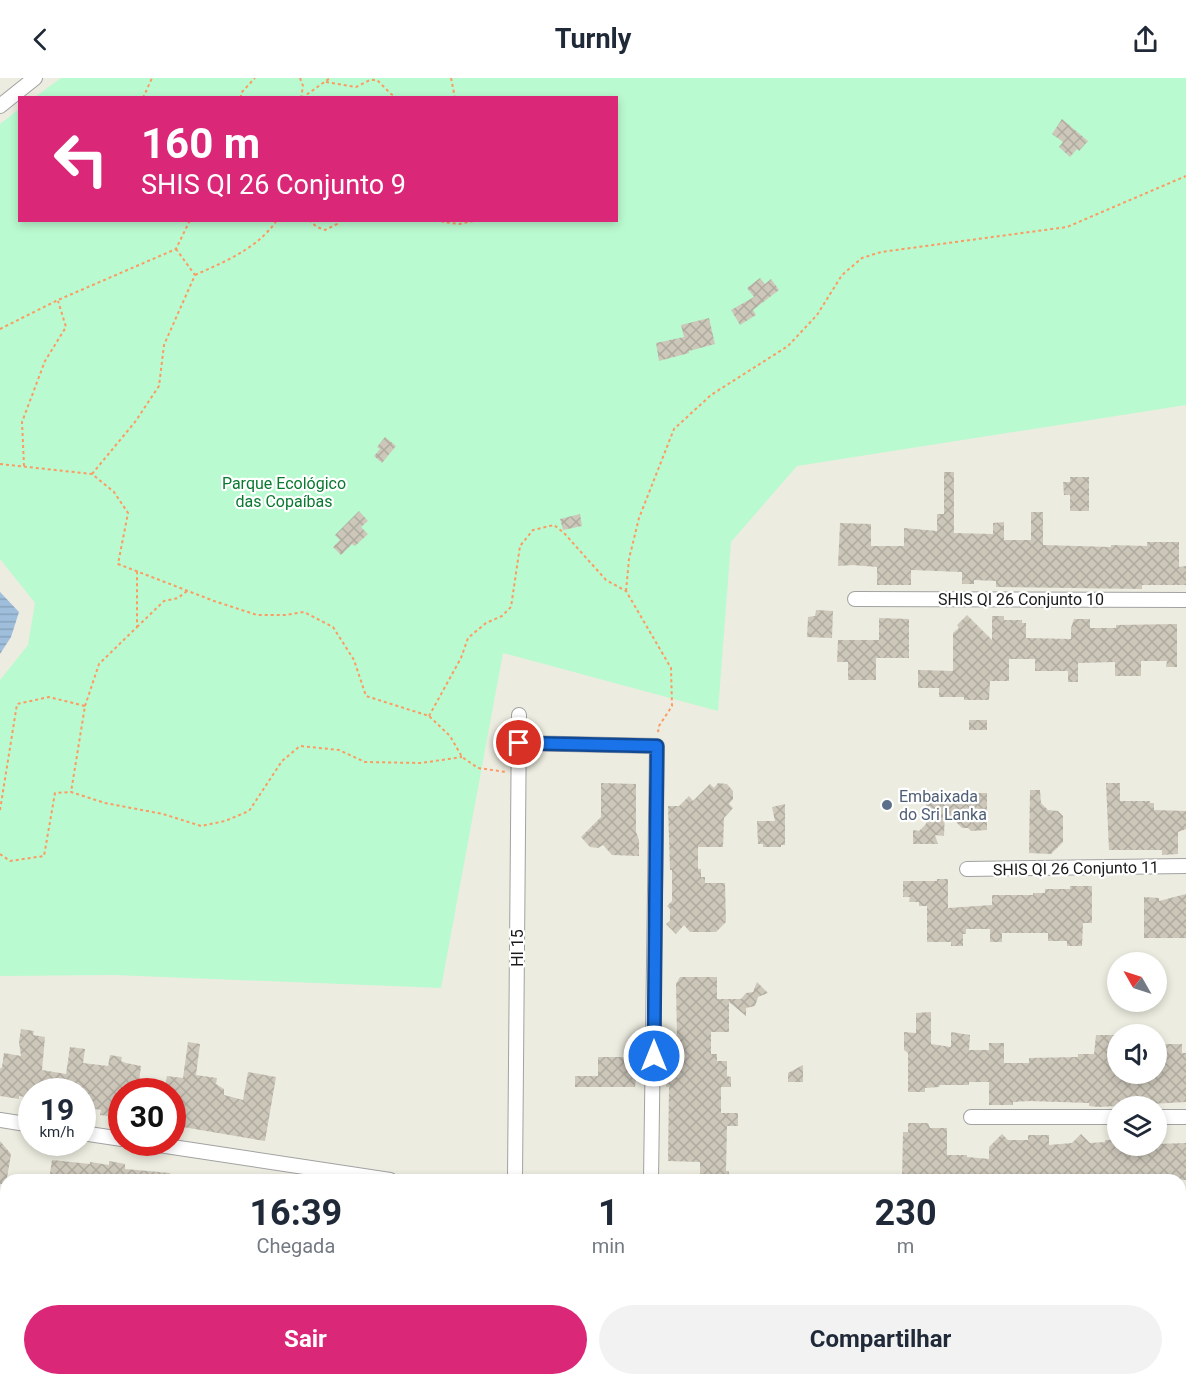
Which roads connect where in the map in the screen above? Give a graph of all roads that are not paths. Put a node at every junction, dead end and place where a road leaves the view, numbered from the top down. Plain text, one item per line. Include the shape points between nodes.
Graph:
1 (35, 78) edge
2 (0, 106) edge
3 (855, 599) dead end
4 (1186, 600) edge
5 (519, 715) dead end
6 (519, 743) junction
7 (1186, 866) edge
8 (967, 869) dead end
9 (971, 1117) dead end
10 (1107, 1117) edge
11 (1167, 1117) edge
12 (1186, 1117) edge
13 (0, 1120) edge
14 (18, 1123) edge
15 (186, 1149) edge
16 (350, 1174) edge
17 (515, 1174) edge
18 (651, 1174) edge

1 - 2 street
3 - 4 street, SHIS QI 26 Conjunto 10
5 - 6 street, HI 15
6 - 17 street, HI 15
6 - 18 street via 657,746
7 - 8 street, SHIS QI 26 Conjunto 11
9 - 10 street
11 - 12 street
13 - 14 street
15 - 16 street

